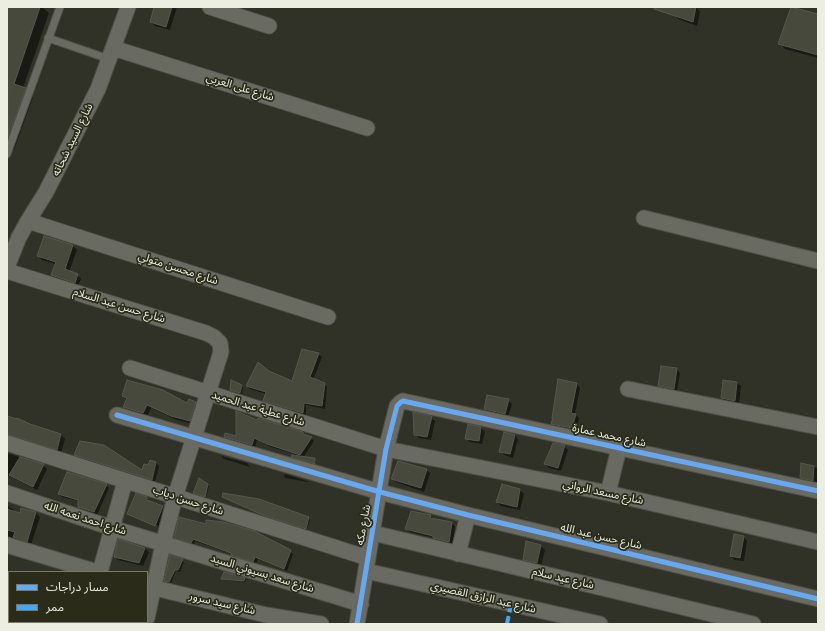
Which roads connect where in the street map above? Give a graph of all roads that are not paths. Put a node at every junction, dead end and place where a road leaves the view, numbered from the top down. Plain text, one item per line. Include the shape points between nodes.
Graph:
1 (60, 7) edge
2 (128, 7) edge
3 (210, 7) edge
4 (269, 26) dead end
5 (48, 38) junction
6 (111, 54) junction
7 (367, 128) dead end
8 (7, 154) edge
9 (644, 218) dead end
10 (28, 221) junction
11 (818, 261) edge
12 (7, 267) edge
13 (7, 271) edge
14 (328, 317) dead end
15 (130, 368) dead end
16 (628, 389) dead end
17 (208, 393) junction
18 (397, 406) joint
19 (117, 415) dead end
20 (818, 427) edge
21 (193, 437) junction
22 (7, 443) edge
23 (619, 448) junction
24 (386, 449) junction
25 (125, 481) junction
26 (818, 491) edge
27 (380, 492) junction
28 (7, 493) edge
29 (608, 493) junction
30 (175, 497) junction
31 (468, 515) junction
32 (112, 528) junction
33 (373, 533) junction
34 (818, 542) edge
35 (163, 544) junction
36 (7, 545) edge
37 (458, 554) junction
38 (367, 565) junction
39 (94, 571) edge
40 (100, 571) edge
41 (151, 587) edge
42 (818, 599) edge
43 (360, 604) junction
44 (148, 610) edge
45 (321, 624) edge
46 (357, 624) edge
47 (600, 624) edge
48 (753, 624) edge

1 - 5 lane
2 - 6 street, شارع السيد شحاته
3 - 4 street
5 - 6 lane
5 - 8 lane
6 - 7 street, شارع على العربي
6 - 10 street, شارع السيد شحاته via 98,89 46,192
9 - 11 street
10 - 12 street, شارع السيد شحاته
10 - 14 street, شارع محسن متولي
13 - 17 street, شارع حسن عبد السلام via 214,337 220,343 221,352
15 - 17 street, شارع عطية عبد الحميد
16 - 20 street
17 - 21 street
17 - 24 street, شارع عطية عبد الحميد
18 - 23 street, شارع محمد عمارة via 403,402
18 - 24 street, شارع مكه
19 - 21 street, شارع حسن عبد الله
21 - 27 street, شارع حسن عبد الله
21 - 30 street
22 - 25 street, شارع حسن دياب
23 - 26 street, شارع محمد عمارة
23 - 29 street
24 - 27 street, شارع مكه
24 - 29 street, شارع مسعد الرواني
25 - 30 street, شارع حسن دياب
25 - 32 street
27 - 31 street, شارع حسن عبد الله
27 - 33 street, شارع مكه
28 - 32 street, شارع احمد نعمه الله
29 - 34 street, شارع مسعد الرواني
30 - 35 street
30 - 38 street, شارع حسن دياب
31 - 37 street
31 - 42 street, شارع حسن عبد الله
32 - 35 street, شارع احمد نعمه الله
32 - 40 street
33 - 37 street, شارع عيد سلام
33 - 38 street, شارع مكه
35 - 41 street
35 - 43 street, شارع سعد بسيوني السيد
36 - 39 street
37 - 48 street, شارع عيد سلام
38 - 43 street, شارع مكه
38 - 47 street, شارع عبد الرازق القصيري
41 - 44 street
41 - 45 street, شارع سيد سرور via 266,615
43 - 46 street, شارع مكه

